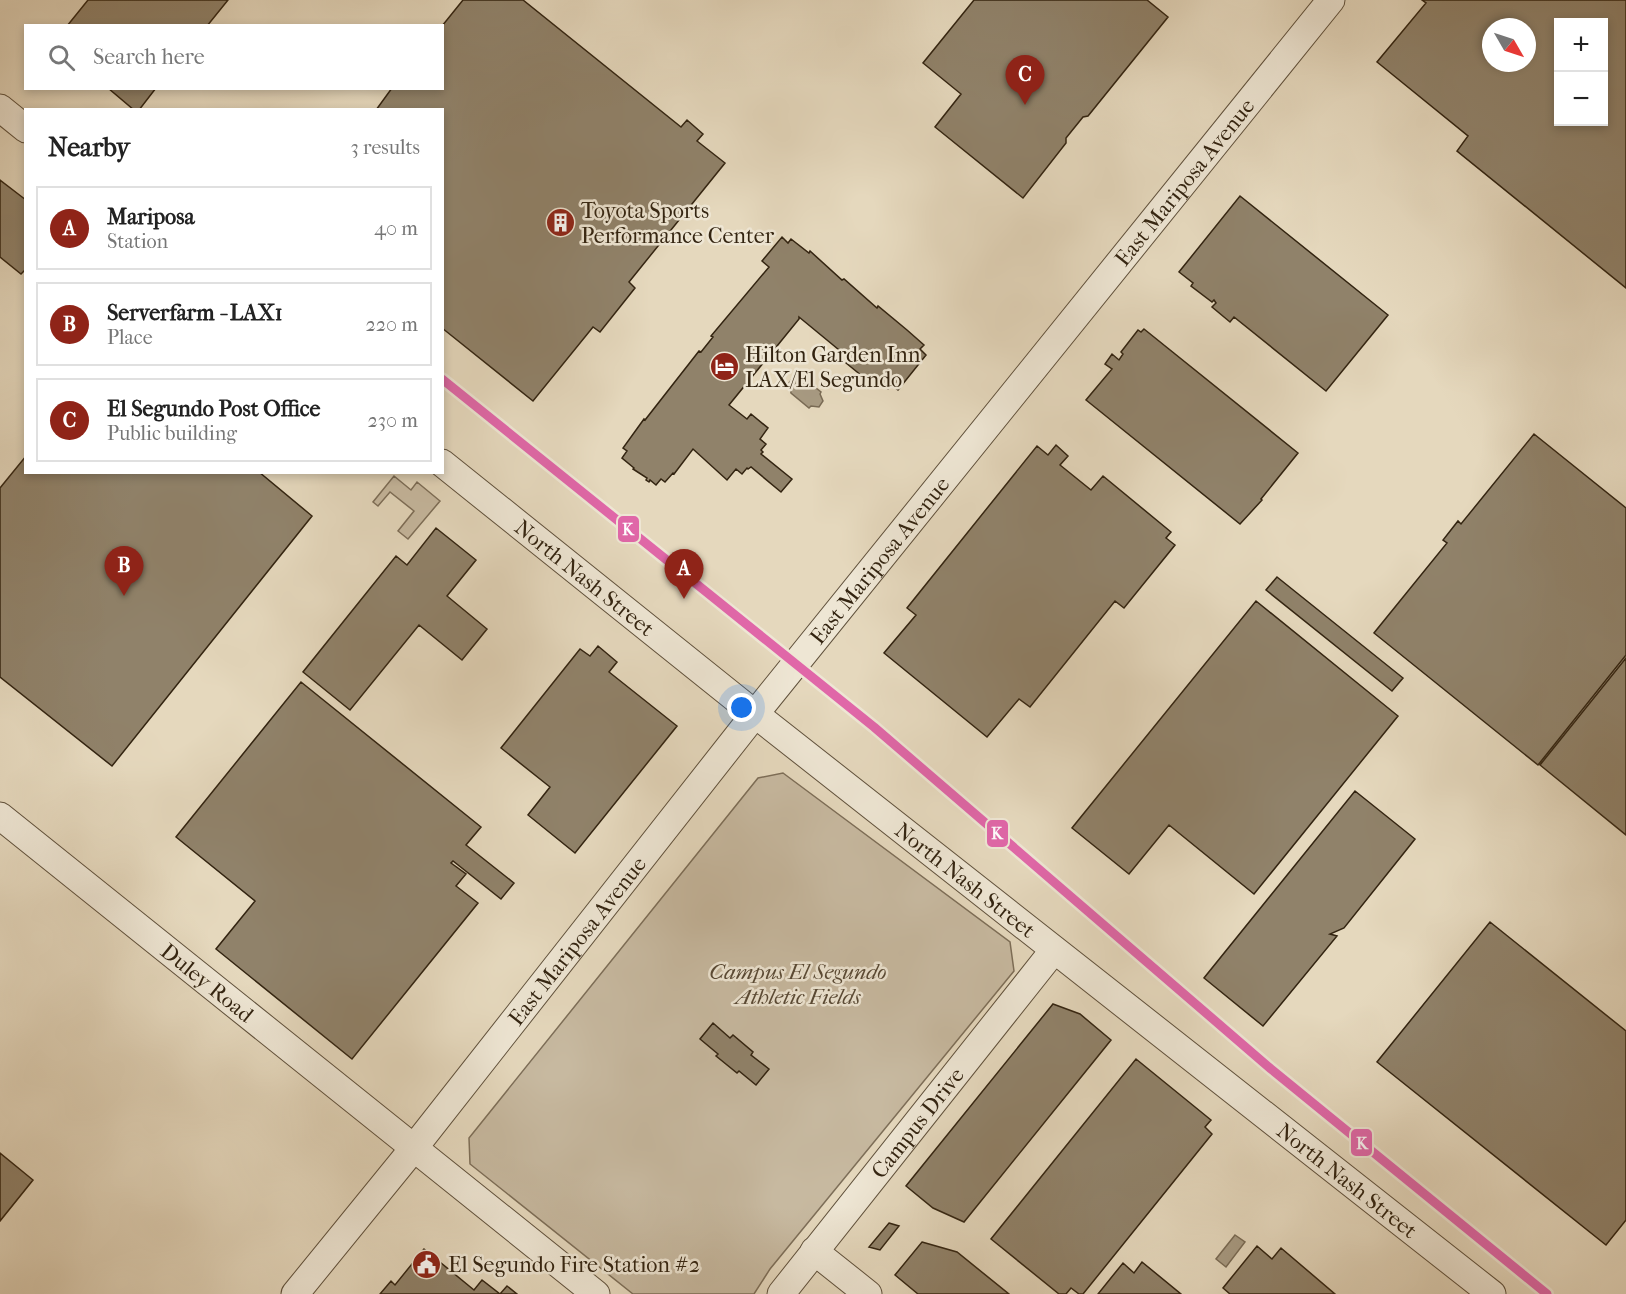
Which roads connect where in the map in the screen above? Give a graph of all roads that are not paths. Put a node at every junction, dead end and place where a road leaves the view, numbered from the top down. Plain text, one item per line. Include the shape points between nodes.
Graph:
1 (1331, 0) edge
2 (0, 108) edge
3 (24, 127) edge
4 (444, 465) edge
5 (755, 714) junction
6 (0, 816) edge
7 (1054, 950) junction
8 (413, 1149) junction
9 (814, 1251) junction
10 (295, 1294) edge
11 (596, 1294) edge
12 (781, 1294) edge
13 (868, 1294) edge
14 (1491, 1294) edge

1 - 5 street, East Mariposa Avenue
2 - 3 street
4 - 5 street, North Nash Street
5 - 7 street, North Nash Street
5 - 8 street, East Mariposa Avenue
6 - 8 street, Duley Road
7 - 9 street, Campus Drive
7 - 14 street, North Nash Street
8 - 10 street, East Mariposa Avenue
8 - 11 street, Duley Road
9 - 12 street, Campus Drive
9 - 13 street

